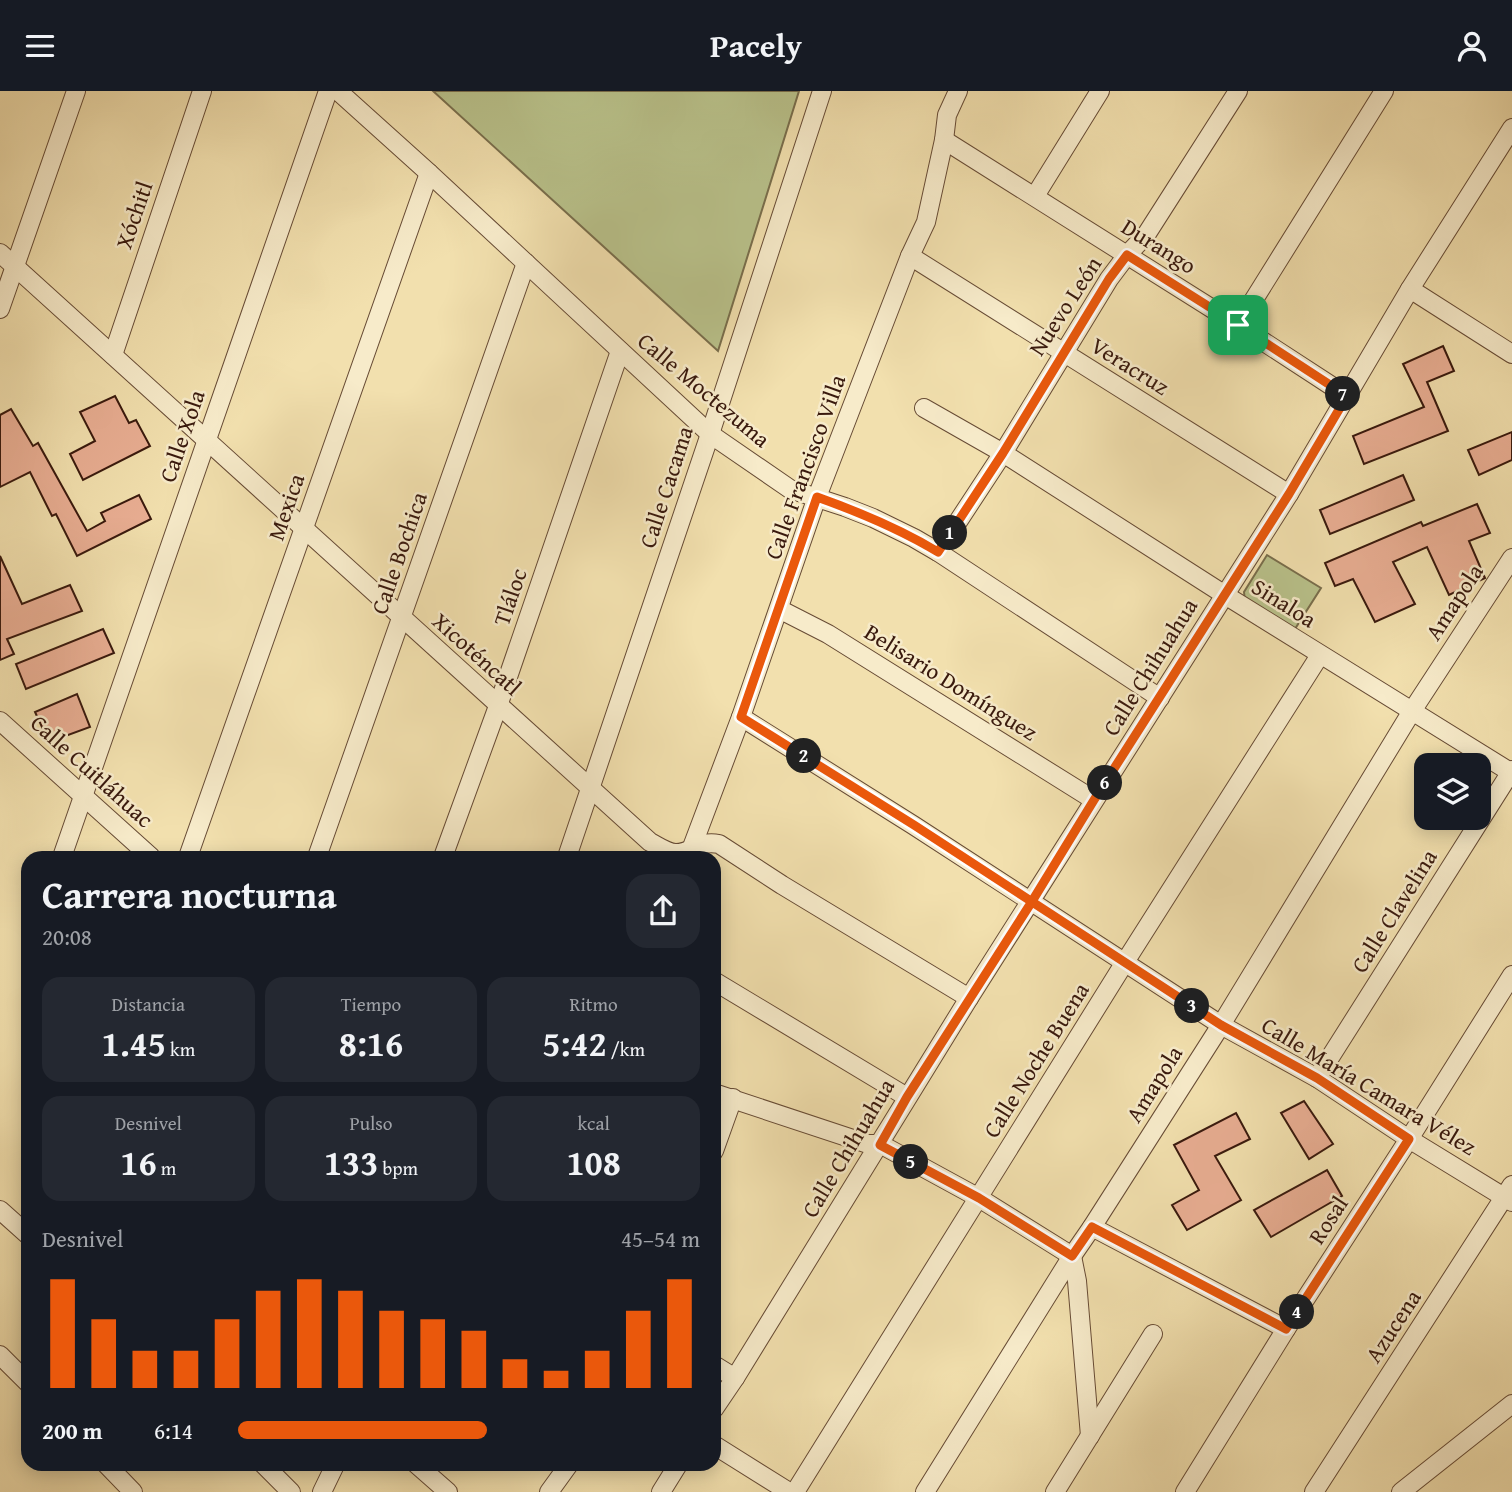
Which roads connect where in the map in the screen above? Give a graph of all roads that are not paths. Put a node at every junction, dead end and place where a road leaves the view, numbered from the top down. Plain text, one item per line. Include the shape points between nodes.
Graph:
1 (76, 91) edge
2 (202, 91) edge
3 (328, 91) edge
4 (338, 91) edge
5 (822, 91) edge
6 (958, 91) edge
7 (1100, 91) edge
8 (1238, 91) edge
9 (1384, 91) edge
10 (1512, 128) edge
11 (944, 140) junction
12 (429, 173) junction
13 (1035, 196) junction
14 (0, 253) edge
15 (1127, 255) junction
16 (910, 256) junction
17 (526, 263) junction
18 (15, 266) junction
19 (1410, 289) junction
20 (0, 309) edge
21 (1238, 325) junction
22 (1511, 350) edge
23 (620, 351) junction
24 (1063, 352) junction
25 (113, 355) junction
26 (1347, 396) junction
27 (924, 408) dead end
28 (710, 434) junction
29 (207, 441) junction
30 (1003, 453) junction
31 (1289, 494) junction
32 (817, 497) junction
33 (304, 530) junction
34 (938, 552) junction
35 (1512, 558) edge
36 (1225, 595) junction
37 (779, 609) junction
38 (402, 619) junction
39 (1320, 655) junction
40 (1160, 698) junction
41 (498, 706) junction
42 (1412, 711) junction
43 (741, 717) junction
44 (0, 721) edge
45 (1512, 772) edge
46 (591, 788) junction
47 (83, 797) junction
48 (1094, 800) junction
49 (64, 851) edge
50 (144, 851) edge
51 (190, 851) edge
52 (319, 851) edge
53 (445, 851) edge
54 (569, 851) edge
55 (668, 851) edge
56 (690, 851) edge
57 (693, 851) edge
58 (1031, 903) junction
59 (1125, 962) junction
60 (1512, 975) edge
61 (721, 985) edge
62 (969, 998) junction
63 (1221, 1025) junction
64 (1317, 1078) junction
65 (721, 1095) edge
66 (907, 1097) junction
67 (733, 1098) junction
68 (721, 1131) edge
69 (1409, 1139) junction
70 (880, 1145) junction
71 (1510, 1195) edge
72 (979, 1198) junction
73 (0, 1210) edge
74 (1092, 1227) junction
75 (21, 1229) edge
76 (1072, 1256) junction
77 (1286, 1329) junction
78 (1153, 1334) dead end
79 (0, 1355) edge
80 (721, 1369) edge
81 (21, 1376) edge
82 (735, 1378) junction
83 (1512, 1393) edge
84 (721, 1399) edge
85 (1508, 1413) edge
86 (1090, 1436) junction
87 (721, 1449) edge
88 (113, 1471) edge
89 (270, 1471) edge
90 (332, 1471) edge
91 (424, 1471) edge
92 (561, 1471) edge
93 (674, 1471) edge
94 (133, 1492) edge
95 (291, 1492) edge
96 (322, 1492) edge
97 (447, 1492) edge
98 (549, 1492) edge
99 (661, 1492) edge
100 (789, 1492) edge
101 (795, 1492) edge
102 (925, 1492) edge
103 (1055, 1492) edge
104 (1185, 1492) edge
105 (1314, 1492) edge
106 (1403, 1492) edge

1 - 18 street
2 - 25 street, Xóchitl
3 - 29 street, Calle Xola
4 - 12 street, Calle Moctezuma
5 - 28 street, Calle Cacama
6 - 11 street, Calle Francisco Villa via 947,115
7 - 13 street
8 - 15 street, Nuevo León via 1146,235
9 - 21 street
10 - 19 street, Calle Chihuahua
11 - 13 street, Durango
11 - 16 street, Calle Francisco Villa via 926,222
12 - 17 street, Calle Moctezuma
12 - 33 street, Mexica
13 - 15 street, Durango
14 - 18 street, Xicoténcatl
15 - 21 street, Durango
15 - 24 street, Nuevo León
16 - 24 street, Veracruz
16 - 32 street, Calle Francisco Villa
17 - 23 street, Calle Moctezuma
17 - 38 street, Calle Bochica
18 - 20 street
18 - 25 street, Xicoténcatl
19 - 22 street
19 - 26 street, Calle Chihuahua
21 - 26 street, Durango
23 - 28 street, Calle Moctezuma
23 - 41 street, Tláloc
24 - 30 street, Nuevo León
24 - 31 street, Veracruz
25 - 29 street, Xicoténcatl
26 - 31 street, Calle Chihuahua
27 - 30 street, Sinaloa
28 - 32 street, Calle Moctezuma via 790,489
28 - 46 street, Calle Cacama
29 - 33 street, Xicoténcatl
29 - 47 street, Calle Xola
30 - 34 street, Nuevo León
30 - 36 street, Sinaloa
31 - 36 street, Calle Chihuahua
32 - 34 street, Calle Moctezuma via 873,518
32 - 37 street, Calle Francisco Villa
33 - 38 street, Xicoténcatl
33 - 51 street, Mexica
34 - 40 street, Calle Moctezuma
35 - 42 street, Amapola
36 - 39 street, Sinaloa
36 - 40 street, Calle Chihuahua
37 - 43 street, Calle Francisco Villa
37 - 48 street, Belisario Domínguez via 828,634
38 - 41 street, Xicoténcatl
38 - 52 street, Calle Bochica
39 - 42 street, Sinaloa
39 - 59 street, Calle Noche Buena
40 - 48 street, Calle Chihuahua
41 - 46 street, Xicoténcatl
41 - 53 street, Tláloc
42 - 45 street, Sinaloa
42 - 63 street, Amapola
43 - 56 street, Calle Francisco Villa
43 - 58 street, Calle María Camara Vélez
44 - 47 street, Calle Cuitláhuac
45 - 64 street, Calle Clavelina
46 - 54 street, Calle Cacama
46 - 55 street, Xicoténcatl via 650,842
47 - 49 street, Calle Xola
47 - 50 street, Calle Cuitláhuac
48 - 58 street, Calle Chihuahua
57 - 62 street, Xicoténcatl via 709,842 719,844
58 - 59 street, Calle María Camara Vélez
58 - 62 street, Calle Chihuahua
59 - 63 street, Calle María Camara Vélez
59 - 72 street, Calle Noche Buena
60 - 69 street, Rosal
61 - 66 street
62 - 66 street, Calle Chihuahua
63 - 64 street, Calle María Camara Vélez
63 - 74 street, Amapola
64 - 69 street, Calle María Camara Vélez
65 - 67 street
66 - 70 street, Calle Chihuahua
67 - 68 street
67 - 70 street
69 - 71 street, Calle María Camara Vélez
69 - 77 street, Rosal
70 - 72 street
70 - 82 street, Calle Chihuahua
71 - 105 street, Azucena
72 - 76 street
72 - 101 street, Calle Noche Buena
73 - 75 street
74 - 76 street, Amapola
74 - 77 street
76 - 86 street
76 - 102 street, Amapola
77 - 104 street, Rosal
78 - 86 street
79 - 81 street
80 - 82 street
82 - 84 street, Calle Chihuahua
83 - 85 street
85 - 106 street
86 - 103 street
87 - 100 street
88 - 94 street
89 - 95 street
90 - 96 street
91 - 97 street
92 - 98 street
93 - 99 street

